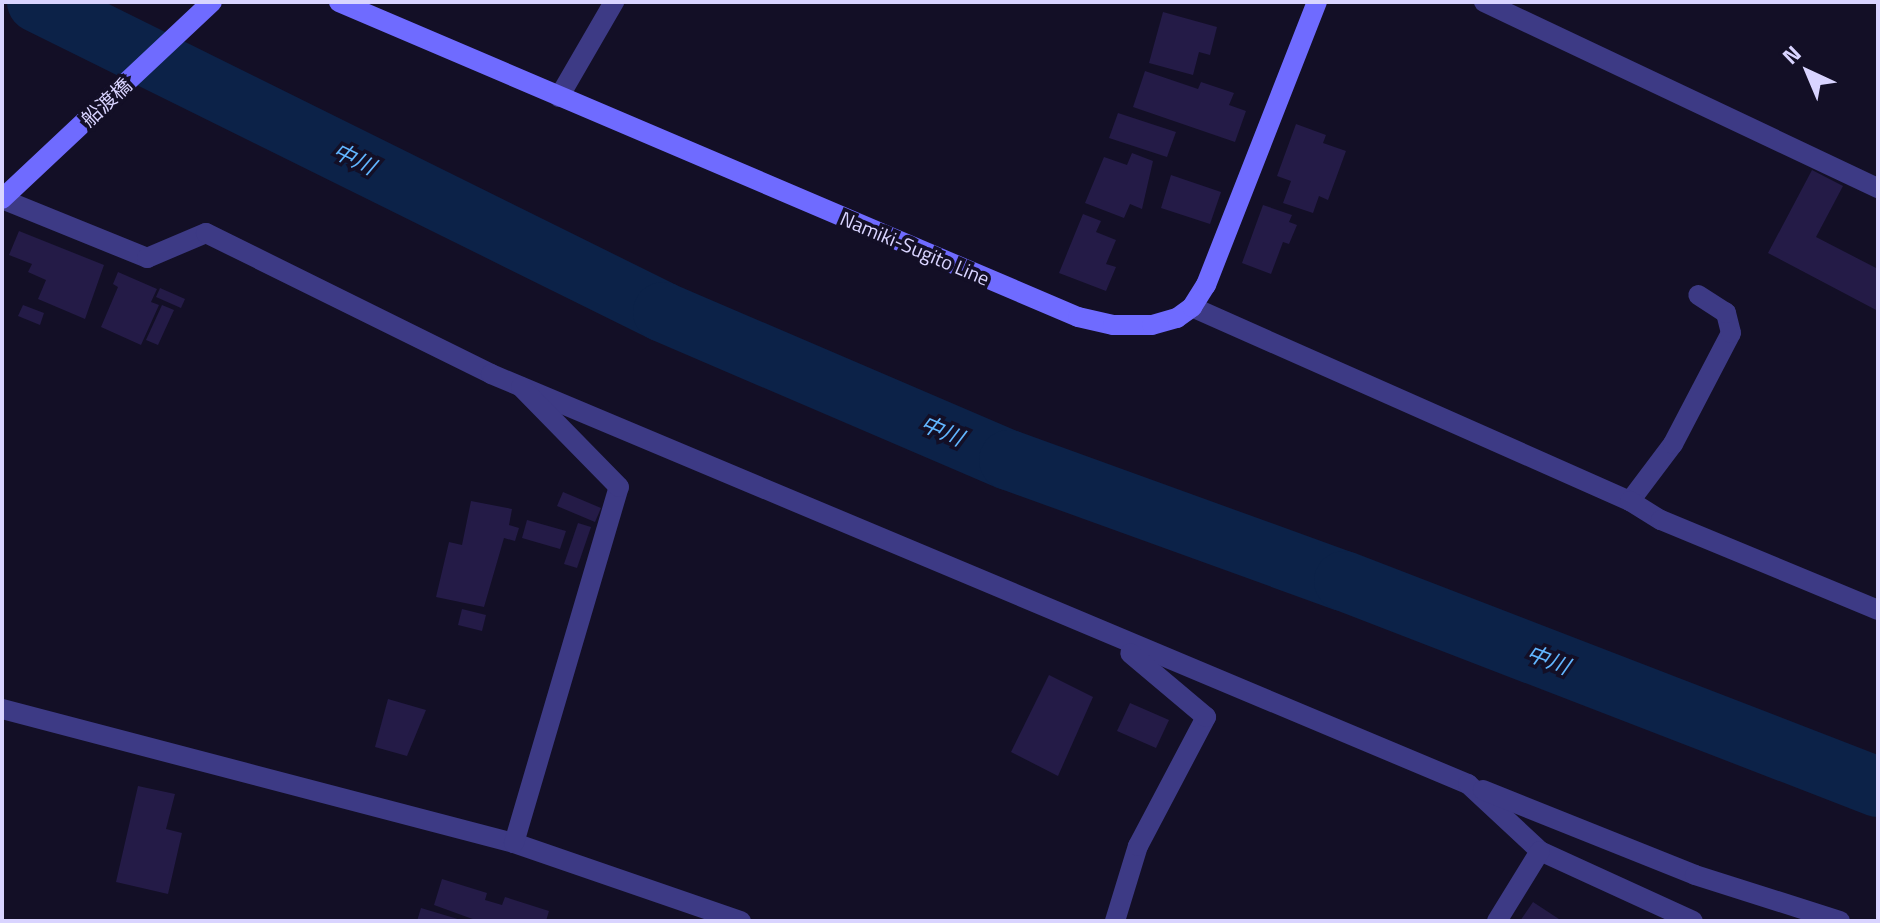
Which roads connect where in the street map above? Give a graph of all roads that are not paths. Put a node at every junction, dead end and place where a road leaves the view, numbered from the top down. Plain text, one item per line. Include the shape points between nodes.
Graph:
1 (339, 2) edge
2 (614, 2) edge
3 (1484, 2) edge
4 (1310, 4) edge
5 (206, 8) edge
6 (559, 97) junction
7 (1878, 188) edge
8 (6, 195) edge
9 (1698, 295) dead end
10 (1192, 307) junction
11 (512, 379) junction
12 (1630, 501) junction
13 (1878, 610) edge
14 (1115, 640) junction
15 (2, 709) edge
16 (1468, 784) junction
17 (514, 843) junction
18 (1540, 851) junction
19 (741, 921) edge
20 (1115, 921) edge
21 (1497, 921) edge
22 (1693, 921) edge
23 (1840, 921) edge

1 - 6 main road, Namiki-Sugito Line
2 - 6 street
3 - 7 street
4 - 10 main road via 1206,285
5 - 8 main road, 船渡橋
6 - 10 main road, Namiki-Sugito Line via 1078,317 1113,325 1152,325
8 - 11 street via 147,258 206,233 491,374
9 - 12 street via 1726,313 1731,333 1673,444
10 - 12 street
11 - 14 street
11 - 17 street via 619,487
12 - 13 street via 1661,520
14 - 16 street
14 - 20 street via 1206,717 1138,846
15 - 17 street
16 - 18 street
16 - 23 street via 1695,875
17 - 19 street
18 - 21 street
18 - 22 street

